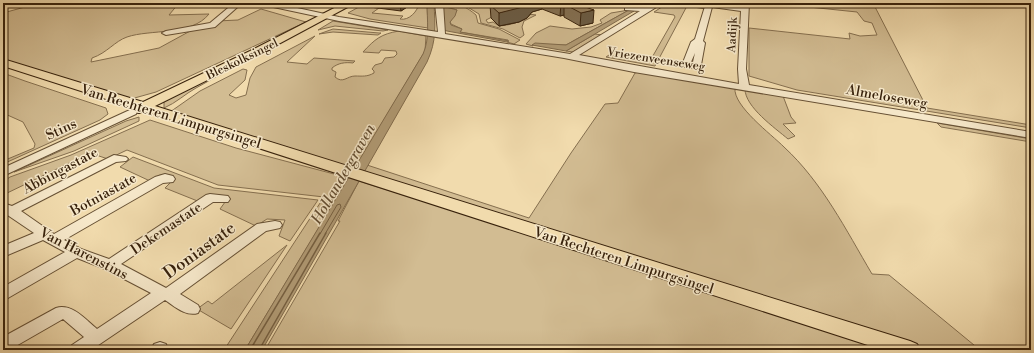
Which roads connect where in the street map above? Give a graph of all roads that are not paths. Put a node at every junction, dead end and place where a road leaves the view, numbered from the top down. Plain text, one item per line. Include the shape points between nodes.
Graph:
1 (238, 3) edge
2 (264, 3) edge
3 (342, 3) edge
4 (351, 3) edge
5 (439, 3) edge
6 (659, 3) edge
7 (710, 4) edge
8 (745, 6) edge
9 (628, 8) dead end
10 (646, 10) junction
11 (323, 16) junction
12 (166, 33) dead end
13 (438, 35) junction
14 (699, 41) dead end
15 (570, 57) junction
16 (3, 62) edge
17 (3, 69) edge
18 (739, 85) junction
19 (134, 108) junction
20 (1031, 135) edge
21 (122, 159) dead end
22 (3, 166) edge
23 (3, 172) edge
24 (169, 179) dead end
25 (224, 199) dead end
26 (8, 209) edge
27 (275, 225) dead end
28 (48, 237) junction
29 (3, 252) edge
30 (76, 252) junction
31 (110, 265) junction
32 (3, 294) edge
33 (166, 294) junction
34 (192, 309) dead end
35 (96, 338) junction
36 (3, 345) edge
37 (78, 350) edge
38 (910, 350) edge

1 - 12 street via 212,25
2 - 11 street, Vriezenveenseweg
3 - 11 main road, Bleskolksingel
4 - 11 main road, Bleskolksingel
5 - 13 street
6 - 10 street
7 - 8 street
7 - 14 street
8 - 18 street, Aadijk
9 - 10 street
10 - 15 street
11 - 13 street, Vriezenveenseweg
11 - 19 main road, Bleskolksingel
13 - 15 street, Vriezenveenseweg
15 - 18 street, Vriezenveenseweg
16 - 19 main road, Van Rechteren Limpurgsingel
17 - 19 main road, Van Rechteren Limpurgsingel
18 - 20 street, Almeloseweg
19 - 22 street, Stins
19 - 23 street, Stins
19 - 38 main road, Van Rechteren Limpurgsingel via 323,163
21 - 26 street, Abbingastate via 114,158
24 - 28 street, Botniastate via 159,180
25 - 31 street, Dekemastate via 210,198
26 - 28 street, Van Harenstins
27 - 33 street, Doniastate via 262,227
28 - 29 street, Botniastate
28 - 30 street, Van Harenstins
30 - 31 street, Van Harenstins
30 - 32 street
31 - 33 street, Van Harenstins
33 - 34 street, Doniastate
33 - 35 street
35 - 36 street via 68,314 62,312
35 - 37 street

